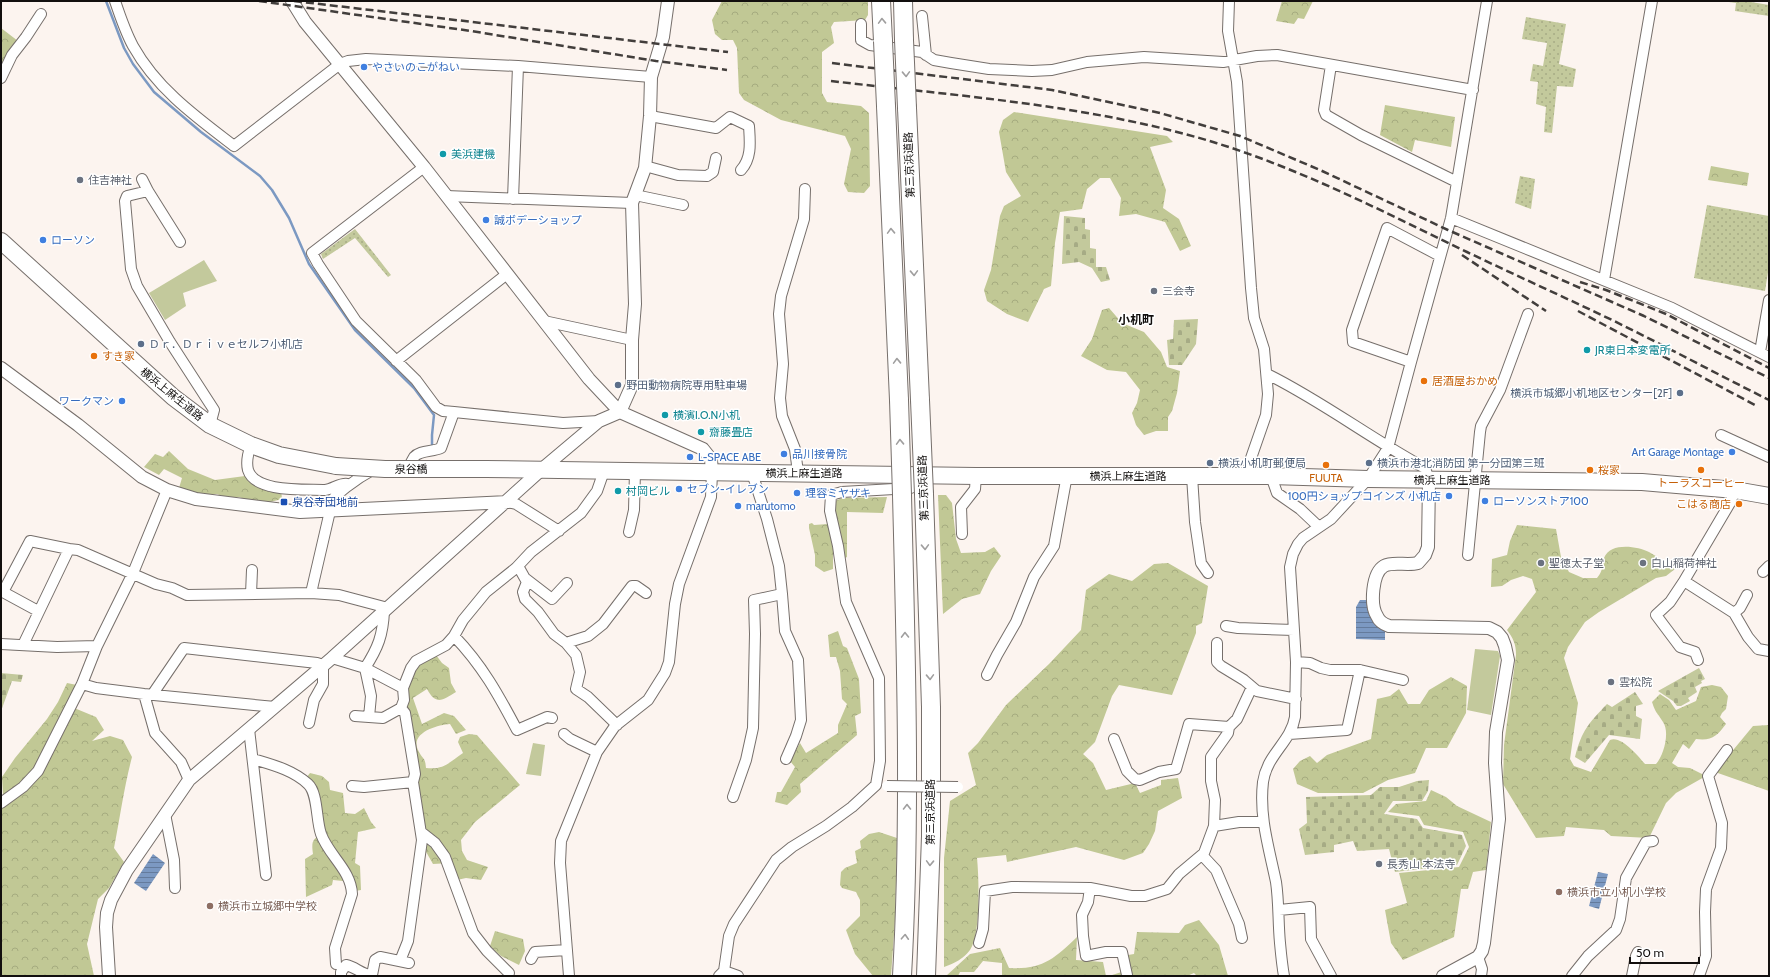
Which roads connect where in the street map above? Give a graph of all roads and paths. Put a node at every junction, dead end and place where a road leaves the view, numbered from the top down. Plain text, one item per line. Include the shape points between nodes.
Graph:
1 (115, 1) edge
2 (292, 1) edge
3 (668, 1) edge
4 (881, 1) edge
5 (903, 1) edge
6 (1229, 1) edge
7 (1487, 1) edge
8 (1652, 1) edge
9 (41, 14) dead end
10 (922, 16) dead end
11 (861, 24) dead end
12 (926, 55) junction
13 (1233, 61) junction
14 (340, 64) junction
15 (1331, 65) junction
16 (518, 66) junction
17 (651, 77) junction
18 (1, 78) edge
19 (1473, 90) junction
20 (650, 116) junction
21 (716, 158) dead end
22 (645, 166) junction
23 (424, 168) junction
24 (742, 170) dead end
25 (142, 179) dead end
26 (1457, 182) junction
27 (805, 189) dead end
28 (148, 191) junction
29 (446, 196) junction
30 (512, 199) junction
31 (634, 199) junction
32 (683, 205) dead end
33 (1451, 218) junction
34 (1, 241) edge
35 (180, 242) dead end
36 (1440, 256) junction
37 (507, 274) junction
38 (1604, 280) junction
39 (1769, 300) edge
40 (1528, 314) dead end
41 (544, 321) junction
42 (632, 340) junction
43 (1765, 355) edge
44 (396, 361) junction
45 (1410, 362) junction
46 (1, 368) edge
47 (1267, 374) junction
48 (454, 412) junction
49 (620, 412) junction
50 (599, 421) junction
51 (210, 425) junction
52 (1721, 435) dead end
53 (250, 446) junction
54 (1388, 448) junction
55 (1769, 457) edge
56 (336, 466) joint
57 (486, 469) joint
58 (542, 469) junction
59 (604, 471) junction
60 (635, 471) junction
61 (712, 472) junction
62 (752, 473) junction
63 (798, 473) junction
64 (910, 474) junction
65 (1067, 475) junction
66 (976, 476) junction
67 (1192, 476) junction
68 (1272, 476) junction
69 (1247, 477) junction
70 (1368, 479) junction
71 (1429, 480) junction
72 (1475, 480) junction
73 (351, 484) junction
74 (167, 490) junction
75 (1734, 490) junction
76 (1769, 496) edge
77 (508, 502) junction
78 (327, 511) junction
79 (1319, 527) junction
80 (559, 530) junction
81 (629, 532) dead end
82 (962, 534) dead end
83 (69, 549) junction
84 (1468, 555) dead end
85 (518, 566) junction
86 (252, 570) dead end
87 (133, 573) junction
88 (1208, 573) dead end
89 (526, 579) junction
90 (1684, 581) junction
91 (567, 583) dead end
92 (311, 593) junction
93 (646, 593) dead end
94 (251, 594) junction
95 (782, 594) junction
96 (1747, 595) dead end
97 (386, 610) junction
98 (38, 611) junction
99 (1734, 613) junction
100 (1226, 626) dead end
101 (1294, 630) junction
102 (454, 636) junction
103 (566, 643) junction
104 (1217, 643) dead end
105 (1, 644) edge
106 (23, 645) junction
107 (97, 646) junction
108 (1769, 651) edge
109 (1698, 660) dead end
110 (327, 662) junction
111 (1296, 662) junction
112 (365, 668) junction
113 (1360, 670) junction
114 (987, 675) dead end
115 (1403, 680) dead end
116 (82, 684) junction
117 (1252, 687) junction
118 (404, 688) junction
119 (148, 694) junction
120 (1296, 699) junction
121 (275, 707) junction
122 (401, 708) junction
123 (355, 716) dead end
124 (369, 717) junction
125 (552, 718) dead end
126 (309, 723) dead end
127 (617, 725) junction
128 (1230, 727) junction
129 (249, 729) junction
130 (564, 734) dead end
131 (1289, 734) junction
132 (1114, 739) dead end
133 (1727, 750) dead end
134 (597, 752) junction
135 (253, 759) junction
136 (786, 759) dead end
137 (189, 780) junction
138 (413, 782) junction
139 (876, 785) junction
140 (352, 786) dead end
141 (958, 787) dead end
142 (733, 797) dead end
143 (1, 803) edge
144 (165, 814) junction
145 (1263, 822) junction
146 (1214, 826) junction
147 (421, 832) junction
148 (1653, 841) dead end
149 (1202, 855) junction
150 (266, 875) dead end
151 (175, 888) dead end
152 (1090, 888) junction
153 (1279, 910) junction
154 (1242, 938) dead end
155 (979, 944) dead end
156 (567, 950) junction
157 (1638, 952) dead end
158 (1478, 957) junction
159 (531, 959) dead end
160 (336, 964) dead end
161 (509, 973) dead end
162 (722, 973) edge
163 (1127, 975) edge
164 (109, 976) edge
165 (341, 976) edge
166 (569, 976) edge
167 (738, 976) edge
168 (902, 976) edge
169 (926, 976) edge
170 (1284, 976) edge
171 (1331, 976) edge
172 (1443, 976) edge
173 (1481, 976) edge
174 (1572, 976) edge
175 (1632, 976) edge
176 (1699, 976) edge

1 - 14 street via 134,47 155,79 234,146
2 - 14 street via 305,22
3 - 17 street via 663,37
168 -> 4 highway, 第三京浜道路, bridge via 907,896 907,700 902,494
5 -> 169 highway, 第三京浜道路, bridge via 931,707
6 - 13 street via 1228,31
7 - 19 street
8 - 38 street
9 - 18 street via 12,55
10 - 12 street
11 - 12 street via 861,40 870,46 922,52
12 - 13 street via 934,60 976,67 1032,71 1059,69 1086,62 1144,57
13 - 15 street via 1277,55
13 - 47 street via 1238,82 1254,318 1264,349
14 - 16 street via 366,59
14 - 23 street
15 - 19 street
15 - 26 street via 1324,110 1326,115
16 - 17 street
16 - 30 street
17 - 20 street
19 - 26 street
20 - 22 street
20 - 24 street via 716,128 730,117 749,126 750,150
21 - 22 street via 713,172 707,176 678,175
22 - 31 street
23 - 29 street
23 - 44 street via 312,253 356,321
25 - 28 street
26 - 33 street
27 - 63 street via 804,219 781,296 779,314 783,364 780,398 782,416 795,449
28 - 35 street
28 - 51 street via 127,196 125,201 130,269 163,330 214,410
29 - 30 street
29 - 37 street
30 - 31 street
31 - 32 street
31 - 42 street via 635,304
33 - 36 street
33 - 38 street
34 - 51 main road, 横浜上麻生道路 via 173,397
36 - 45 street
36 - 45 street via 1387,228 1352,330 1353,342
37 - 41 street
37 - 44 street
38 - 43 street via 1672,308
39 - 43 street
40 - 72 street via 1500,390 1481,426
41 - 42 street
41 - 49 street via 589,379
42 - 49 street via 632,385
44 - 48 street via 416,380 436,407
45 - 54 street
46 - 74 street via 142,477
47 - 54 street via 1295,388
47 - 69 street via 1266,414
48 - 50 street via 563,423
48 - 73 street via 441,448 415,456 403,475 398,475 389,466 379,467
49 - 50 street
49 - 61 street via 703,449 711,459
50 - 58 street
51 - 53 main road, 横浜上麻生道路
52 - 55 street
53 - 56 main road, 横浜上麻生道路 via 279,455
53 - 73 street via 248,472 259,483 284,488 325,490 331,490 343,483
54 - 70 street
54 - 71 street via 1425,468
56 - 57 main road, 泉谷橋, bridge via 385,469
57 - 58 main road, 横浜上麻生道路
58 - 59 main road, 横浜上麻生道路
58 - 77 street
59 - 60 main road, 横浜上麻生道路
59 - 80 street via 597,491 581,513
60 - 61 main road, 横浜上麻生道路
60 - 81 street via 634,510
61 - 62 main road, 横浜上麻生道路
61 - 127 street via 711,497 679,584 669,662 665,673 648,700
62 - 63 main road, 横浜上麻生道路
62 - 95 street via 779,566
63 - 64 main road, 横浜上麻生道路
64 - 66 main road, 横浜上麻生道路
64 - 139 street via 911,488 842,492 831,495 830,511 846,602 879,678 880,761
65 - 66 main road, 横浜上麻生道路
65 - 67 main road, 横浜上麻生道路
65 - 114 street via 1054,546 1034,577 1016,622
66 - 82 street via 975,489 962,507
67 - 69 main road, 横浜上麻生道路
67 - 88 street via 1201,563
68 - 69 main road, 横浜上麻生道路
68 - 70 main road, 横浜上麻生道路
68 - 79 street via 1277,493 1300,509
70 - 71 main road, 横浜上麻生道路
70 - 79 street via 1331,519
71 - 72 main road, 横浜上麻生道路
71 - 158 street via 1427,552 1418,563 1389,564 1380,569 1374,578 1374,608 1380,621 1389,626 1489,628 1497,632 1506,646 1508,660 1496,732 1495,763 1499,819 1484,943
72 - 75 main road, 横浜上麻生道路 via 1642,482
72 - 84 street
73 - 78 street via 332,500
74 - 78 street via 196,499 300,512
74 - 87 street
75 - 76 main road, 横浜上麻生道路
75 - 90 street via 1730,503
77 - 78 street
77 - 80 street via 516,504
77 - 97 street
78 - 92 street
79 - 101 street via 1303,538 1293,554 1290,567
80 - 85 street
83 - 87 street via 78,550
83 - 98 street
83 - 98 street via 30,541 3,592
85 - 89 street
85 - 102 street via 486,592 462,620
86 - 94 street
87 - 94 street via 187,595
87 - 107 street
89 - 91 street via 552,599
89 - 103 street via 523,592 525,599 554,634
90 - 99 street
90 - 109 street via 1670,602 1656,615 1680,647 1694,652
92 - 94 street
92 - 97 street via 339,595
93 - 103 street via 632,586 603,624 588,636
95 - 136 street via 785,631 798,660 801,720
95 - 142 street via 754,600 753,728 746,760
96 - 99 street
97 - 110 street
97 - 112 street via 380,642
98 - 106 street
99 - 108 street via 1758,651
100 - 101 street
101 - 111 street
102 - 118 street via 442,648 416,662 411,668
102 - 125 street via 470,652 489,678 518,730 547,717
103 - 127 street via 576,655 580,672 576,689
104 - 117 street via 1217,662
105 - 106 street
106 - 107 street
107 - 116 street
110 - 112 street
110 - 119 street via 184,648
110 - 121 street
110 - 126 street via 323,684 314,700
111 - 113 street via 1310,663 1330,670
111 - 120 street
112 - 118 street
112 - 124 street via 372,696
113 - 115 street
113 - 131 street via 1347,730
116 - 119 street
116 - 143 street via 33,778
117 - 120 street via 1257,691
117 - 128 street
118 - 122 street
119 - 121 street
119 - 137 street via 155,734 180,762
120 - 131 street via 1294,724
121 - 129 street
122 - 124 street via 383,718
122 - 138 street via 405,713 415,774
123 - 124 street
127 - 134 street
128 - 132 street via 1189,724 1176,769 1159,772 1140,780 1135,779 1127,771
128 - 146 street via 1211,757 1211,781 1215,800
129 - 135 street
129 - 137 street
130 - 134 street
131 - 145 street via 1267,766
133 - 176 street via 1708,776 1722,823 1722,841 1706,889 1706,956
134 - 156 street via 561,841 560,863
135 - 150 street
135 - 160 street via 290,771 309,785 314,792 316,812 326,846 348,874 352,894 335,948
137 - 144 street
138 - 140 street
138 - 147 street
139 - 141 street, bridge
139 - 162 street via 836,818 776,860 734,924 729,936
144 - 151 street via 174,860
144 - 164 street via 111,900 106,927
145 - 146 street
145 - 153 street via 1276,882
146 - 149 street
147 - 161 street via 435,843 444,857 474,933
147 - 165 street via 422,840 404,962 380,957 375,960 372,975 366,975 346,965
148 - 174 street via 1646,842 1626,878 1616,930 1588,956
149 - 152 street via 1179,874 1167,889 1145,896 1131,896
149 - 154 street via 1216,870 1239,924
152 - 155 street via 1012,887 985,891 983,929
152 - 163 street via 1088,902 1082,915 1086,956 1122,952
153 - 170 street
153 - 171 street via 1310,907 1311,939
156 - 159 street via 535,952
156 - 166 street
157 - 175 street
158 - 172 street
158 - 173 street via 1482,969
162 - 167 street

